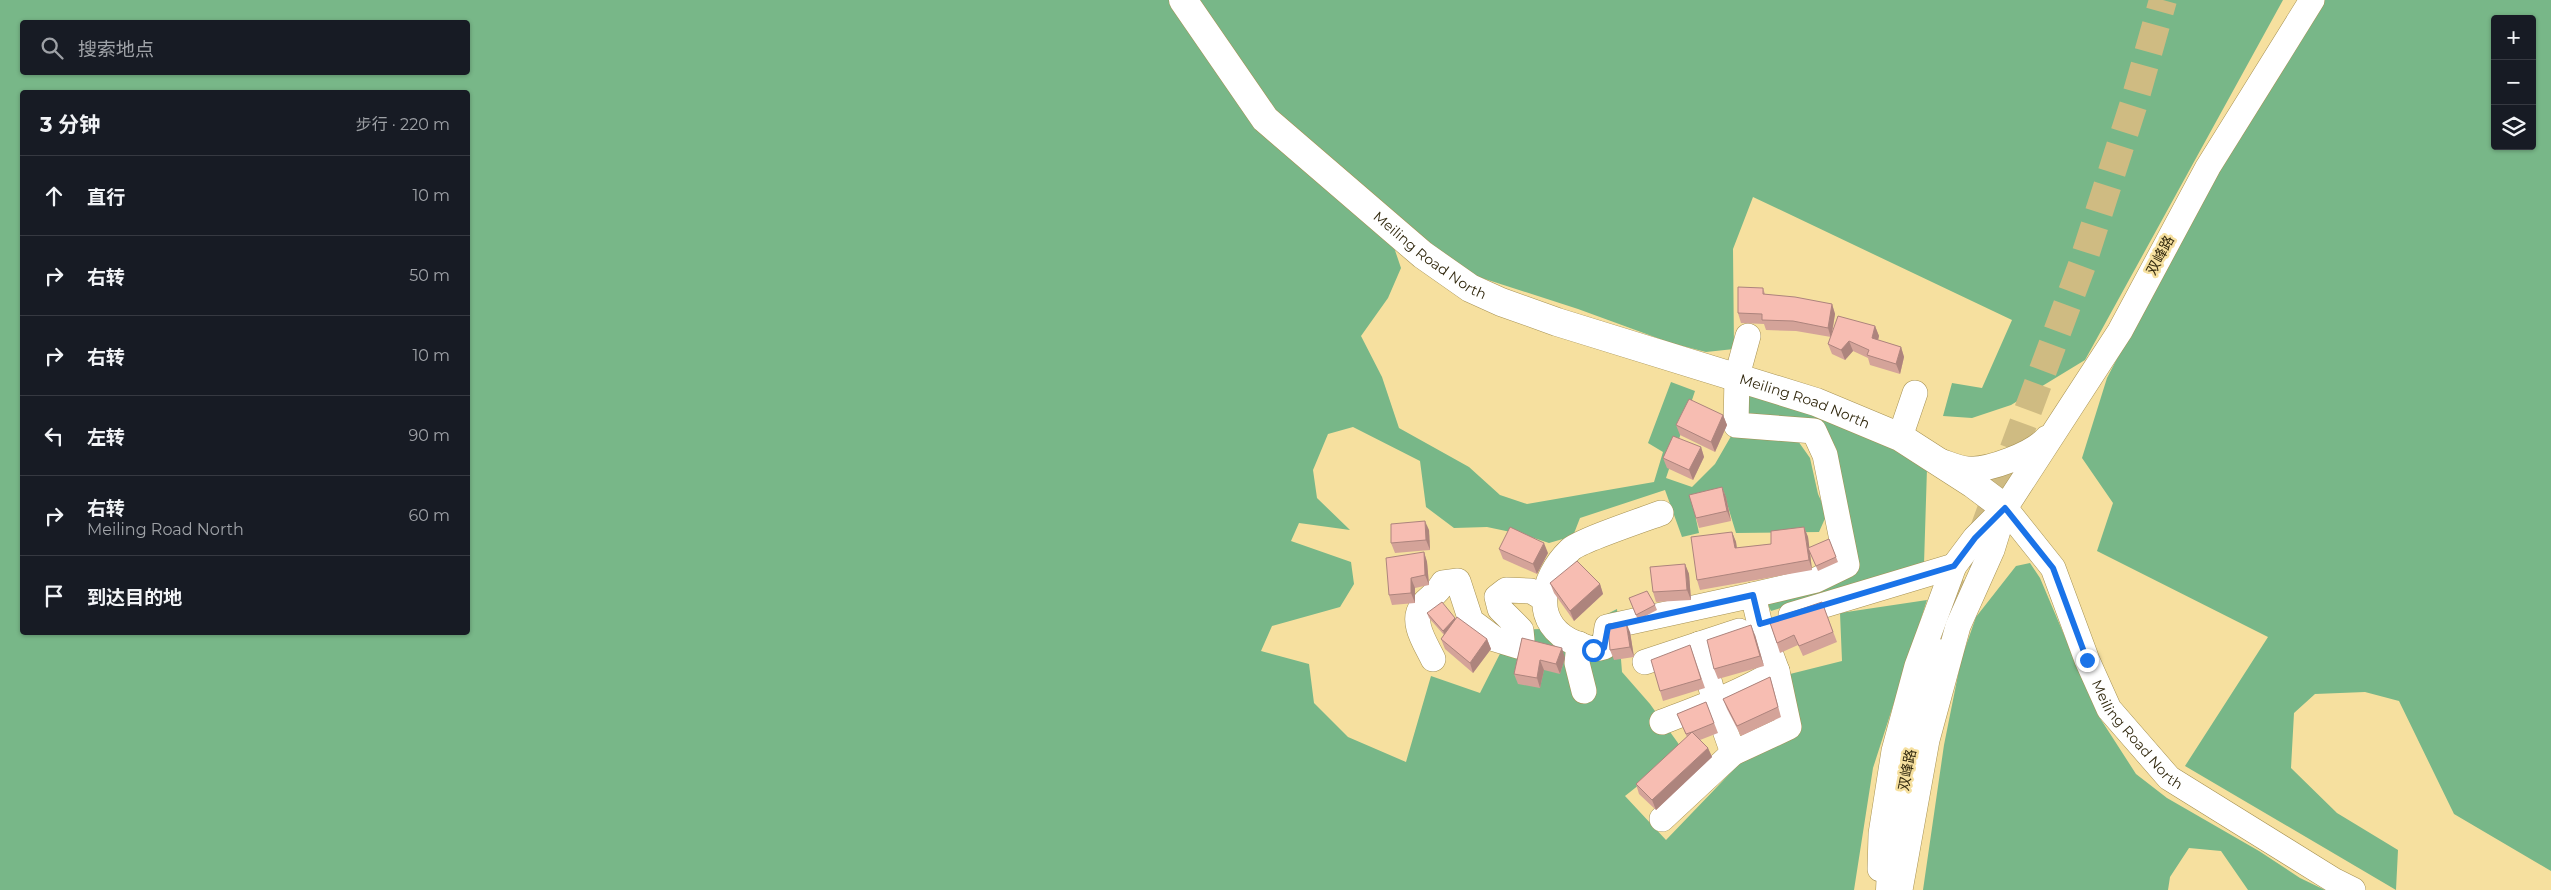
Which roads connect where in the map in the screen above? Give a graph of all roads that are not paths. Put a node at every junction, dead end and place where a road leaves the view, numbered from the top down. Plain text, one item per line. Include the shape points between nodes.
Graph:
1 (1183, 0) edge
2 (2312, 0) edge
3 (1748, 336) dead end
4 (1738, 376) junction
5 (1915, 393) dead end
6 (2066, 415) junction
7 (1900, 437) junction
8 (1934, 460) junction
9 (2005, 508) junction
10 (1661, 513) dead end
11 (1954, 566) junction
12 (1753, 595) junction
13 (1543, 598) junction
14 (1760, 624) junction
15 (1580, 644) junction
16 (1699, 644) junction
17 (1938, 653) dead end
18 (1433, 659) dead end
19 (1645, 662) dead end
20 (1777, 671) junction
21 (1584, 691) dead end
22 (1715, 702) junction
23 (1662, 722) dead end
24 (1733, 753) junction
25 (1662, 819) dead end
26 (1880, 890) edge
27 (1890, 890) edge
28 (1900, 890) edge
29 (2353, 890) edge

1 - 4 main road, Meiling Road North via 1265,119 1424,255 1470,288 1557,322
2 - 6 street, 双峰路 via 2208,167 2120,331
3 - 4 street
4 - 7 main road, Meiling Road North via 1816,402
4 - 12 street via 1736,425 1814,431 1825,455 1846,565 1816,580
5 - 7 street
6 - 8 street via 2040,446 2001,463 1968,469
6 - 9 street, 双峰路
7 - 8 main road, Meiling Road North
8 - 9 main road, Meiling Road North
9 - 11 street via 1975,538
9 - 28 street via 1992,550 1958,626 1926,740
9 - 29 street, Meiling Road North via 2053,568 2087,660 2109,708 2169,778
10 - 13 street via 1571,549 1556,568
11 - 14 street
11 - 26 street via 1917,666 1894,752 1881,834
12 - 14 street
12 - 15 street via 1608,627 1604,648 1593,650
13 - 15 street via 1545,611 1561,636
13 - 18 street via 1531,591 1506,590 1497,598 1500,609 1521,630 1522,640 1518,646 1495,639 1471,621 1458,581 1443,583 1436,595 1421,607 1417,621
14 - 16 street
14 - 20 street
15 - 21 street via 1577,663
16 - 19 street
16 - 22 street
17 - 27 main road, 双峰路 via 1906,769 1891,854
20 - 22 street via 1753,686
20 - 24 street via 1789,727
22 - 23 street
22 - 24 street
24 - 25 street

